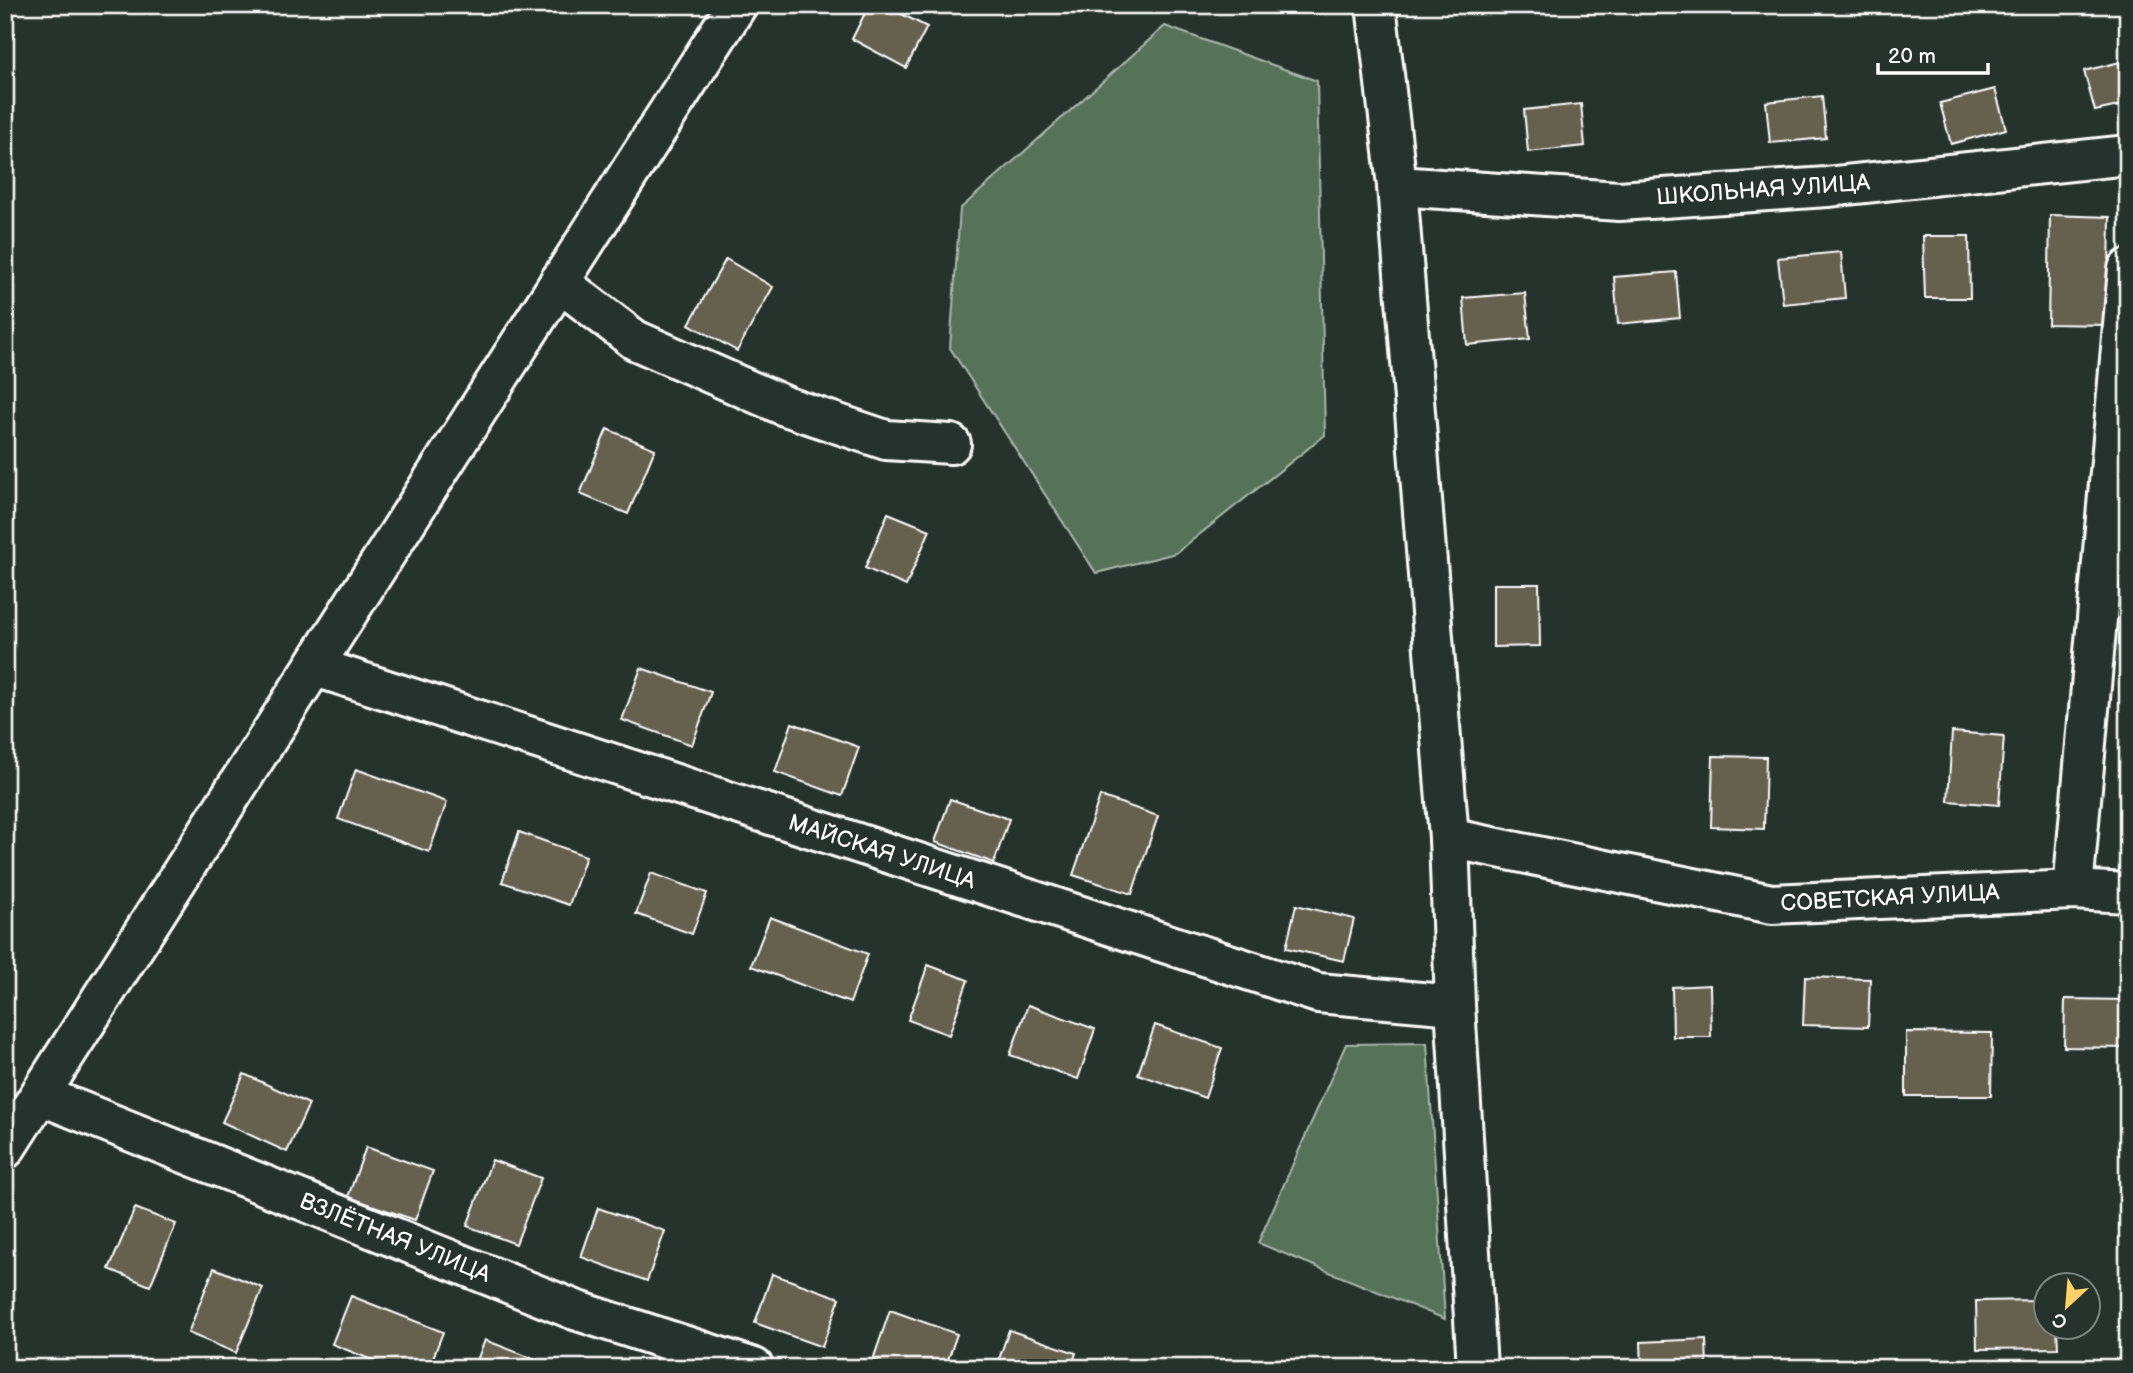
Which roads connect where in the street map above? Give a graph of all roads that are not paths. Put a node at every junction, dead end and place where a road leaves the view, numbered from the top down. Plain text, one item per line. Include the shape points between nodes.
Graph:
1 (737, 5) edge
2 (1376, 5) edge
3 (2128, 155) edge
4 (1396, 186) junction
5 (2128, 270) edge
6 (559, 282) junction
7 (951, 444) dead end
8 (316, 667) junction
9 (1449, 838) junction
10 (2073, 890) junction
11 (2128, 893) edge
12 (1455, 1005) junction
13 (40, 1095) junction
14 (5, 1149) edge
15 (754, 1368) edge
16 (1477, 1368) edge

1 - 6 street
2 - 4 street
3 - 4 street, ШКОЛЬНАЯ УЛИЦА via 1827,187 1619,201
4 - 9 street
5 - 10 street
6 - 7 street via 635,340 785,407 886,440
6 - 8 street
8 - 12 street, МАЙСКАЯ УЛИЦА via 1318,993
8 - 13 street
9 - 10 street, СОВЕТСКАЯ УЛИЦА via 1772,904
9 - 12 street
10 - 11 street, СОВЕТСКАЯ УЛИЦА
12 - 16 street
13 - 14 street
13 - 15 street, ВЗЛЁТНАЯ УЛИЦА via 575,1310

